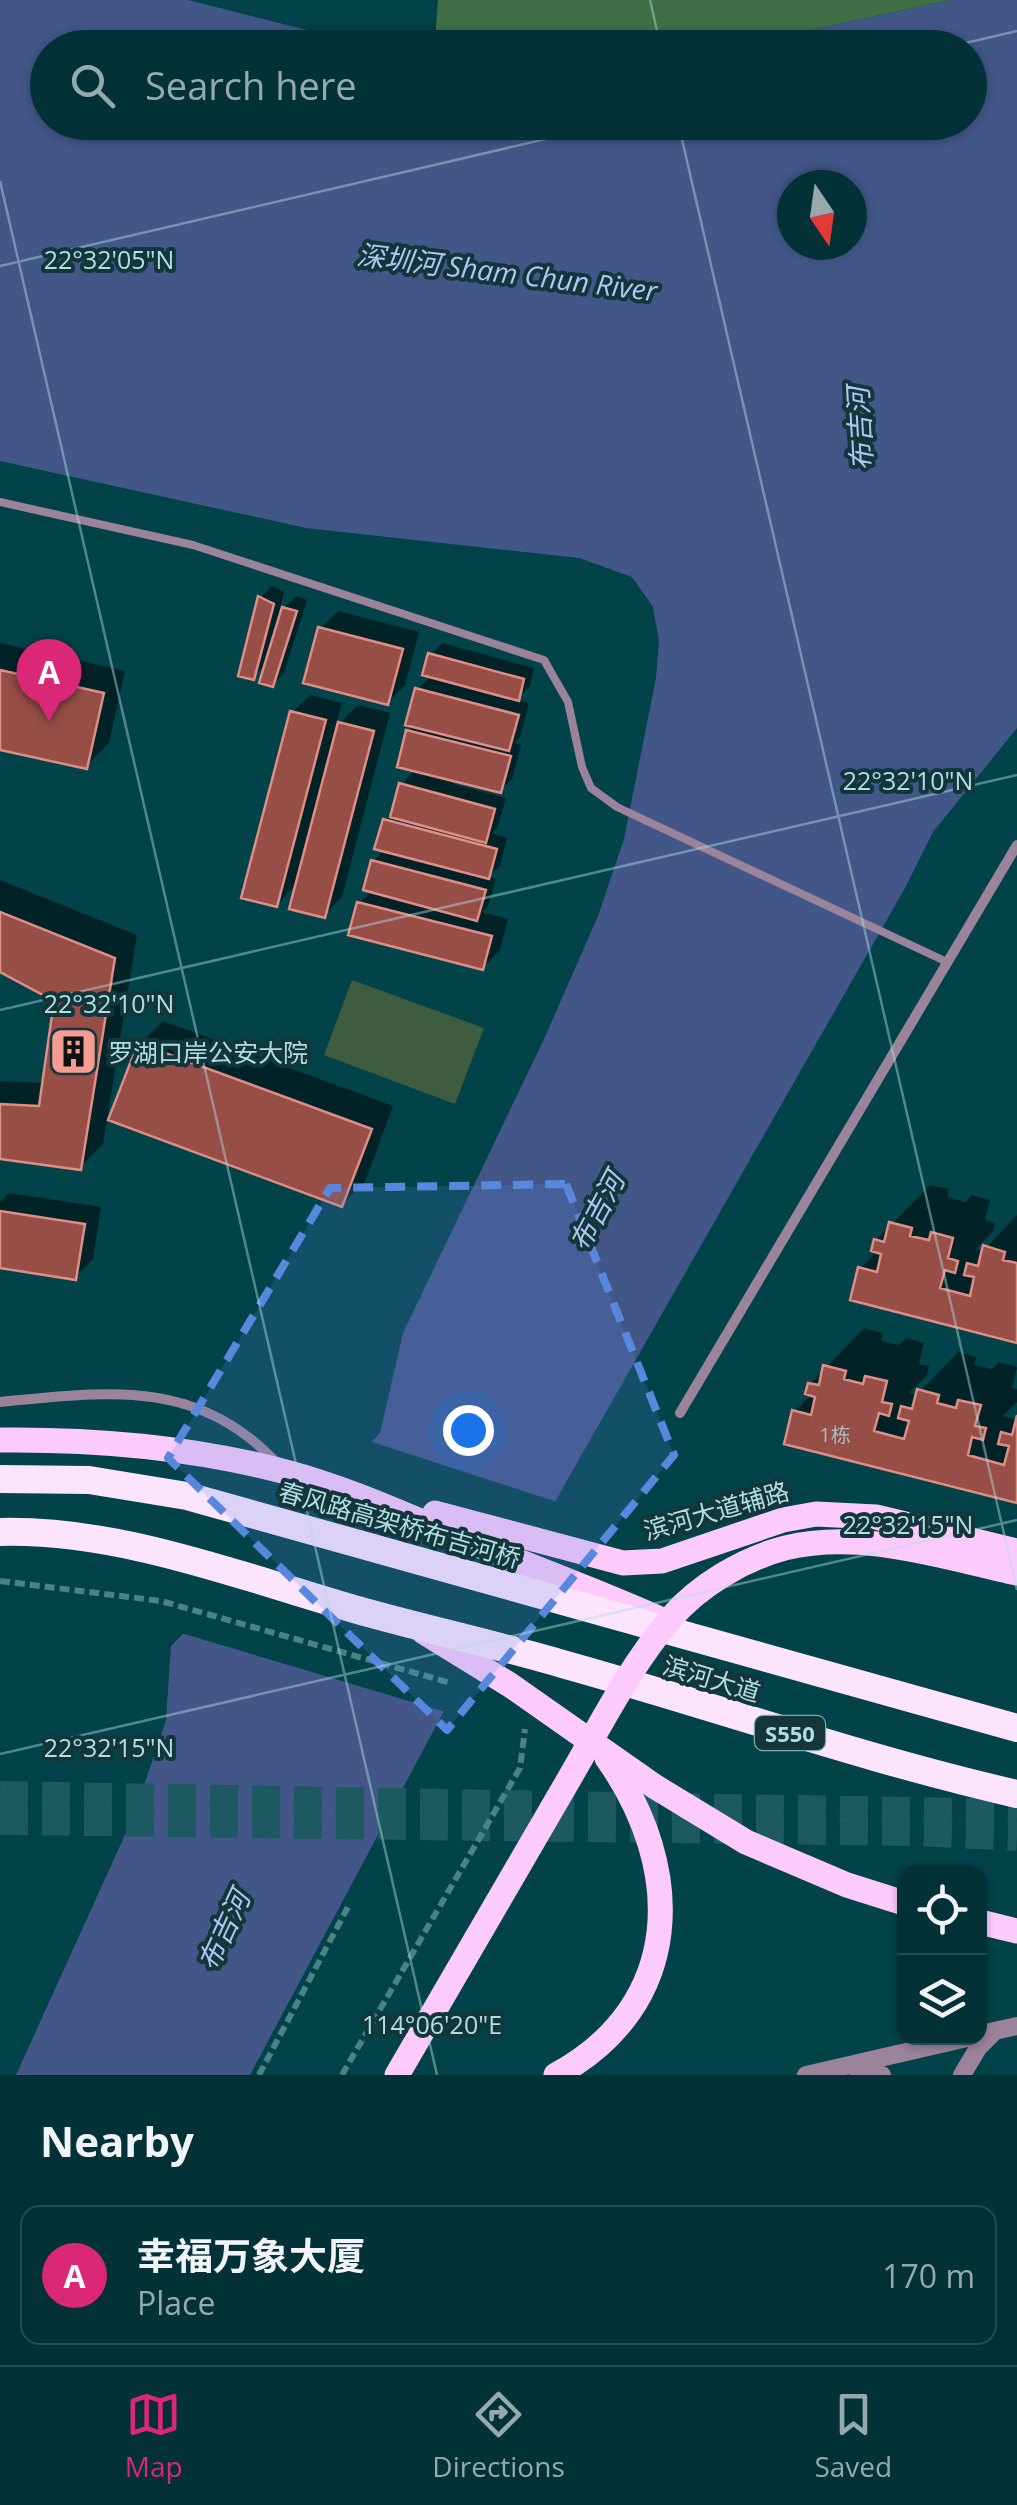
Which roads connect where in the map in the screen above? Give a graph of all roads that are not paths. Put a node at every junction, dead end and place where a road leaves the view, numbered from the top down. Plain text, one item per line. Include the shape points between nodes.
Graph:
1 (0, 502) edge
2 (1017, 845) edge
3 (948, 962) junction
4 (0, 1402) edge
5 (680, 1414) dead end
6 (0, 1440) edge
7 (288, 1472) junction
8 (0, 1480) edge
9 (317, 1481) junction
10 (0, 1532) edge
11 (1017, 1551) edge
12 (1017, 1573) edge
13 (600, 1602) junction
14 (415, 1626) junction
15 (540, 1706) junction
16 (1017, 1728) edge
17 (1017, 1794) edge
18 (897, 1901) edge
19 (987, 1924) edge
20 (1017, 1930) edge
21 (1017, 2026) edge
22 (987, 2033) edge
23 (936, 2045) edge
24 (980, 2045) edge
25 (846, 2065) junction
26 (397, 2075) edge
27 (556, 2075) edge
28 (806, 2075) edge
29 (882, 2075) edge
30 (962, 2075) edge

1 - 3 lane via 192,545 544,660 568,702 591,788 617,807
2 - 3 street
3 - 5 street
4 - 7 street via 123,1393 172,1400 224,1419
6 - 7 main road via 186,1450
7 - 9 main road
8 - 13 highway, 春风路高架桥布吉河桥 via 89,1480 188,1496
9 - 11 main road, 滨河大道辅路 via 623,1564 662,1561 816,1514 876,1517
9 - 13 main road
10 - 14 highway, S550 via 86,1538 184,1560
12 - 26 main road, bridge via 869,1542 822,1542 739,1566 701,1590 671,1618 611,1708
13 - 16 highway, 滨河大道 via 734,1651
14 - 15 main road
14 - 17 highway, 滨河大道 / S550
15 - 18 main road via 746,1842
15 - 27 main road via 603,1752 614,1768 647,1840 660,1903 654,1962 636,2005 606,2040
19 - 20 main road
21 - 22 street
23 - 25 street
24 - 30 street
25 - 28 street
25 - 29 street

